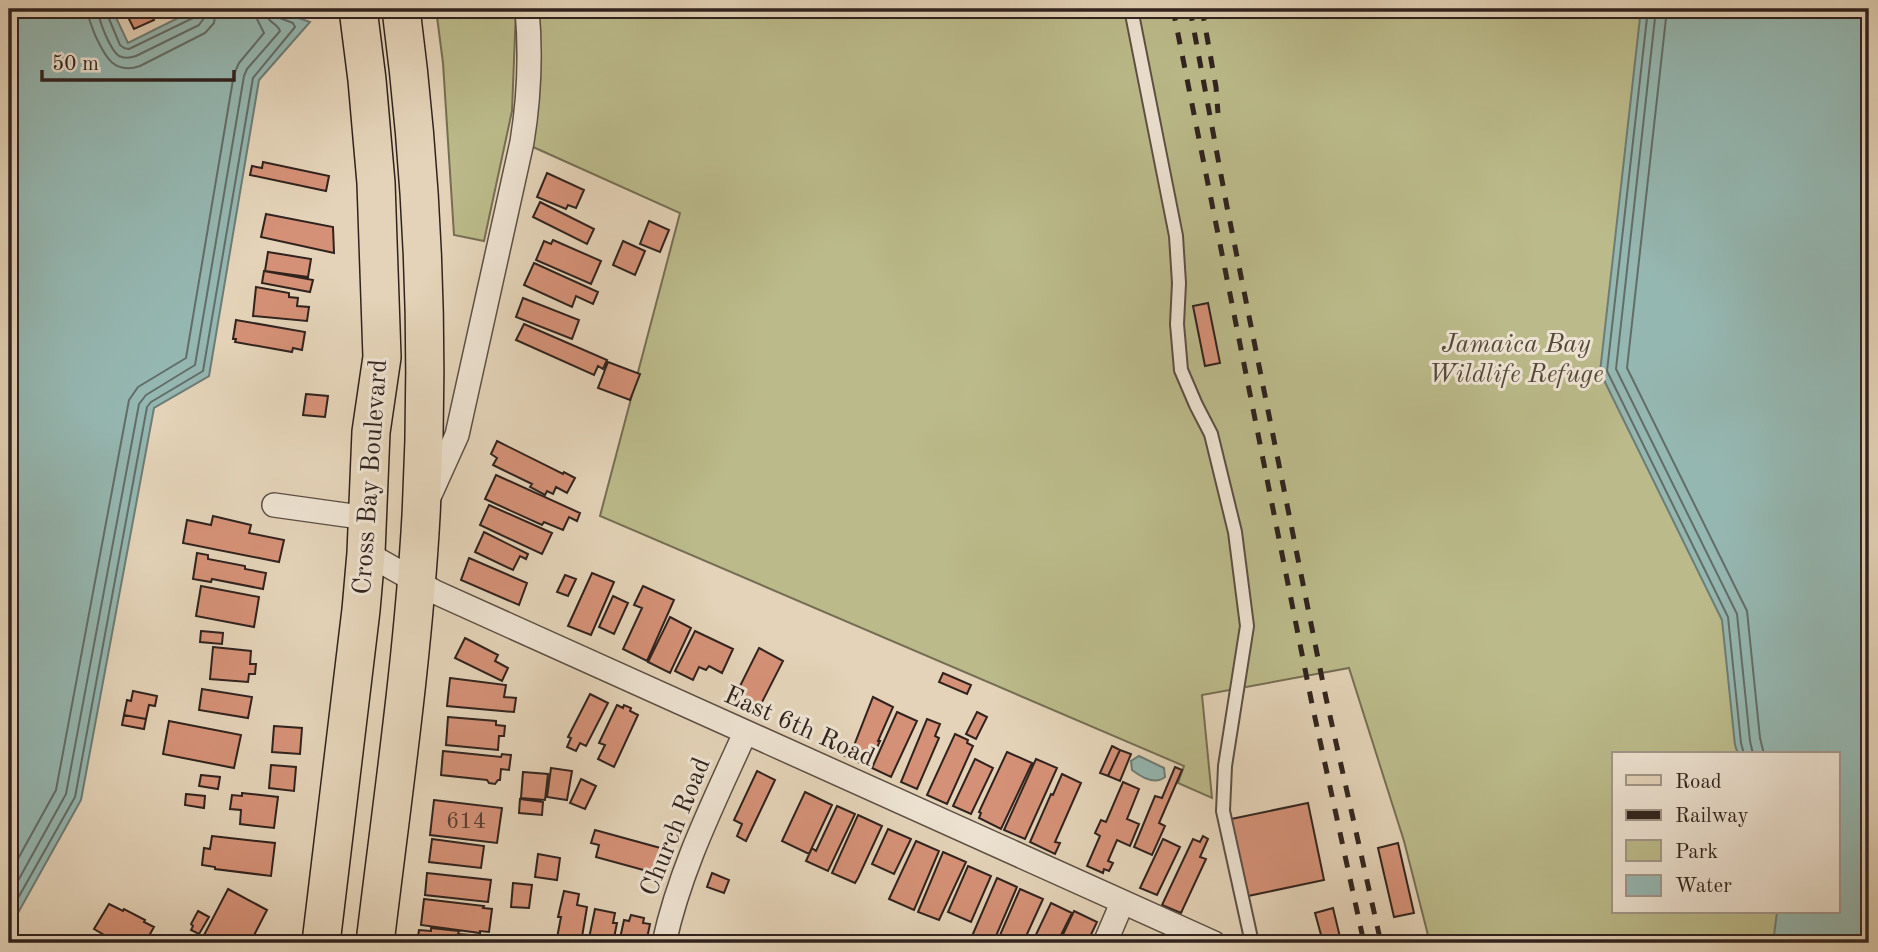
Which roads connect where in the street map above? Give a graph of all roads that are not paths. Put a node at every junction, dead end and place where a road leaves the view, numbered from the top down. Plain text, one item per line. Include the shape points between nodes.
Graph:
1 (358, 9) edge
2 (401, 9) edge
3 (527, 9) edge
4 (1131, 9) edge
5 (274, 505) dead end
6 (421, 516) junction
7 (367, 536) junction
8 (416, 582) junction
9 (745, 733) junction
10 (1122, 903) junction
11 (321, 943) edge
12 (375, 943) edge
13 (664, 943) edge
14 (1105, 943) edge
15 (1214, 943) edge
16 (1252, 943) edge

1 - 7 main road, Cross Bay Boulevard via 376,183 382,357 371,432
2 - 6 main road, Cross Bay Boulevard via 422,253
3 - 6 street, Cross Bay Boulevard via 529,62 522,142 457,435
4 - 16 lane via 1176,236 1181,370 1212,434 1235,532 1247,626 1225,766 1223,811
5 - 7 street
6 - 8 main road, Cross Bay Boulevard
7 - 8 street, East 6th Road
7 - 11 main road, Cross Bay Boulevard
8 - 9 street, East 6th Road
8 - 12 main road, Cross Bay Boulevard
9 - 10 street, East 6th Road
9 - 13 street, Church Road via 684,875
10 - 14 street
10 - 15 street, East 6th Road

